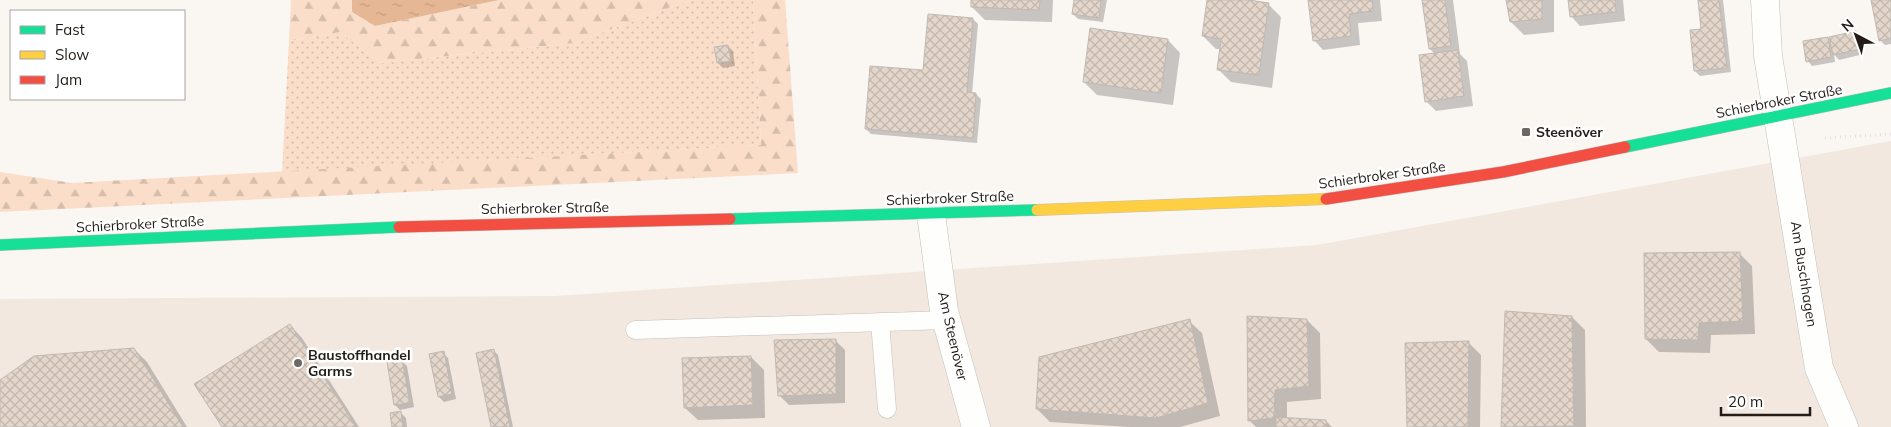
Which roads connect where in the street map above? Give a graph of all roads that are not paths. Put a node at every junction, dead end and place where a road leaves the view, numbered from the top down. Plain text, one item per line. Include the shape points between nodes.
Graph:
1 (1765, 0) edge
2 (1891, 94) edge
3 (1778, 116) junction
4 (930, 214) junction
5 (0, 245) edge
6 (947, 320) junction
7 (880, 322) junction
8 (635, 330) dead end
9 (887, 409) dead end
10 (976, 427) edge
11 (1844, 427) edge

1 - 3 street, Am Buschhagen via 1768,56
2 - 3 main road, Schierbroker Straße
3 - 4 main road, Schierbroker Straße via 1503,172 1335,199
3 - 11 street, Am Buschhagen via 1820,368
4 - 5 main road, Schierbroker Straße via 431,226
4 - 6 street, Am Steenöver
6 - 7 lane
6 - 10 street, Am Steenöver
7 - 8 lane
7 - 9 lane

